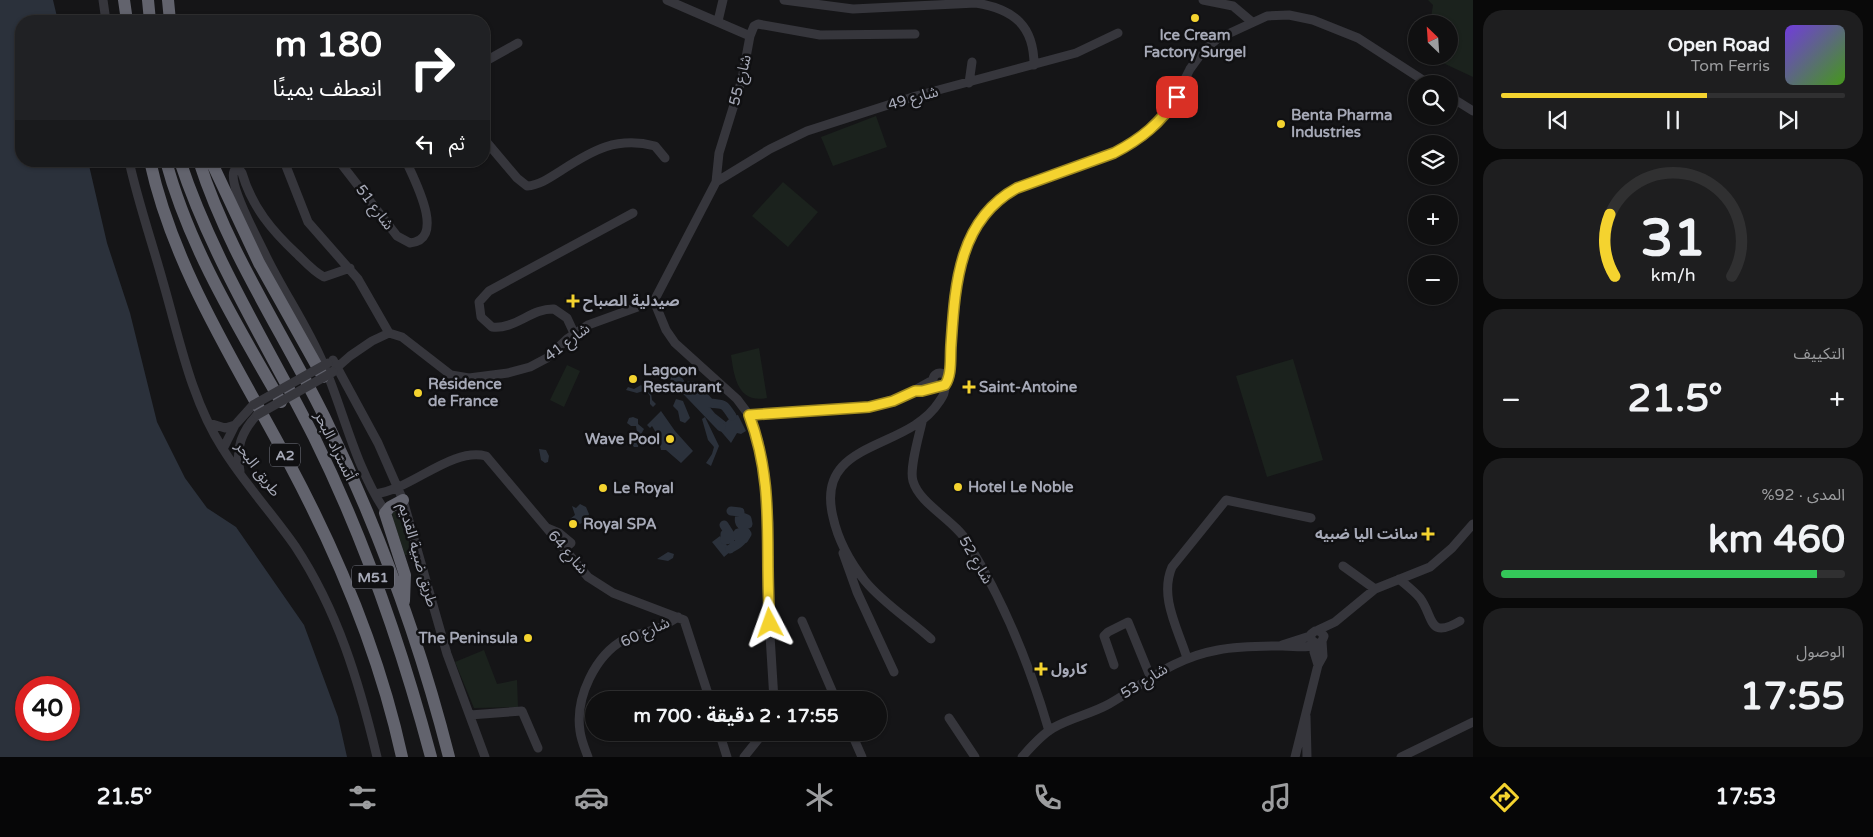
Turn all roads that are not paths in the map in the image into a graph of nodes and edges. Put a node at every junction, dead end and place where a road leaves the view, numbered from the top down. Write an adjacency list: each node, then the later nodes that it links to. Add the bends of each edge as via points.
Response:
1 (103, 0): 9 (street)
2 (124, 0): 10 (highway)
3 (148, 0): 11 (highway)
4 (168, 0): 12 (highway)
5 (667, 0): 13 (street, شارع 55)
6 (723, 0): 13 (street)
7 (784, 0): 21 (street, via 854,9 991,5 1021,22 1032,45)
8 (1204, 0): 14 (street, via 1233,6)
9 (105, 15)
10 (126, 15)
11 (149, 15)
12 (169, 15)
13 (718, 21): 17 (street, شارع 55)
14 (1252, 22): 22 (street, via 1278,14 1313,20 1358,38); 44 (street, via 1217,39 1203,51 1170,109 1144,136 1114,153 1017,188 994,204 973,231 964,250 955,292 950,371)
15 (1118, 33): 21 (street, شارع 49, via 1076,53)
16 (915, 34): 17 (street, via 820,35 758,24)
17 (750, 36): 37 (street, شارع 55, via 742,78 719,153)
18 (518, 43): 19 (street)
19 (490, 59)
20 (972, 62): 23 (street)
21 (1034, 65): 23 (street, شارع 49)
22 (1415, 75)
23 (969, 82): 37 (street, شارع 49, via 807,131)
24 (1458, 102): 25 (street)
25 (1473, 111)
26 (490, 146): 27 (street, via 521,183 533,185 548,180 582,157 622,141 655,146)
27 (665, 158)
28 (131, 167): 48 (street, طريق البحر, via 183,352)
29 (152, 167): 90 (highway, طريق البحر / A2, via 188,273 203,305 322,527 367,638)
30 (168, 167): 45 (highway, via 194,240)
31 (182, 167): 91 (highway, أتستراد البحر / M51, via 211,241 340,493 402,660)
32 (201, 167): 62 (highway, أتستراد البحر / M51, via 238,257 339,449)
33 (213, 167): 43 (highway, via 259,263)
34 (286, 167): 39 (street, via 308,222)
35 (345, 167): 36 (street, شارع 51, via 397,236 410,243 420,240 425,234 429,220)
36 (408, 167)
37 (716, 182): 40 (street)
38 (633, 213): 42 (street, via 488,291 479,302 481,317 492,327 506,326 540,311 554,309 567,318)
39 (350, 268): 41 (street); 53 (street, via 324,277 314,271 267,224 242,173 239,169 234,171 233,177 245,212 276,278 321,358 344,423)
40 (654, 301): 42 (street, شارع 41, via 597,320); 46 (street, via 675,344 737,399)
41 (389, 333): 42 (street, شارع 41, via 407,340 443,371 469,378 530,367 554,352); 43 (street)
42 (574, 333)
43 (329, 368): 45 (street, bridge); 52 (street, طريق ضبية القديم, via 378,443)
44 (940, 381): 46 (street, via 922,391 869,407); 47 (street, via 936,392 939,402)
45 (278, 397): 49 (street, bridge, via 253,405); 51 (street, bridge, via 257,415 242,436 238,461)
46 (749, 415): 76 (street, via 759,442 768,509 767,587)
47 (922, 422): 58 (street, via 851,458 838,468 830,491 830,504); 78 (street, شارع 52, via 912,475 915,487 967,541 1006,616)
48 (209, 423): 49 (street, via 225,428); 50 (street, طريق البحر)
49 (234, 424): 50 (street)
50 (222, 449): 51 (street, طريق البحر)
51 (241, 473): 89 (street, طريق البحر, via 295,546 326,598 362,694)
52 (398, 488): 53 (street, شارع 64); 54 (street, طريق ضبية القديم); 63 (street, شارع 64, via 451,461 479,454 486,456 580,568 598,584 631,601)
53 (375, 494): 55 (street)
54 (403, 500): 55 (highway); 80 (street, طريق ضبية القديم, via 439,628)
55 (385, 511): 62 (highway, via 405,575)
56 (1311, 518): 70 (street, via 1226,500 1177,561 1168,578 1168,603)
57 (1473, 524): 60 (street, via 1430,568)
58 (840, 543): 67 (street, via 866,582); 73 (street, via 857,592)
59 (1343, 566): 61 (street)
60 (1399, 579): 61 (street); 65 (street, via 1419,597 1430,622 1436,627 1445,628)
61 (1375, 589): 66 (street)
62 (404, 606): 92 (highway, أتستراد البحر / M51)
63 (678, 617): 75 (street, via 687,624); 94 (street, شارع 60, via 623,640 612,648 591,674 579,718)
64 (802, 621): 77 (street)
65 (1460, 621)
66 (1335, 622): 68 (street, via 1331,631); 68 (street, via 1318,630 1323,634)
67 (932, 639)
68 (1317, 643): 69 (street, شارع 53); 69 (street, شارع 53, via 1300,648); 72 (street); 72 (street, via 1323,656)
69 (1282, 645): 70 (street, شارع 53, via 1218,650)
70 (1187, 658): 74 (street, شارع 53)
71 (1114, 665): 74 (street, via 1104,636 1128,622)
72 (1318, 665): 79 (street)
73 (894, 672)
74 (1150, 676): 83 (street, شارع 53, via 1107,704)
75 (707, 691)
76 (774, 691)
77 (832, 691)
78 (1042, 709): 83 (street, شارع 52); 84 (street, شارع 52)
79 (1306, 711): 100 (street); 101 (street)
80 (470, 715): 88 (street, via 522,711); 93 (street, طريق ضبية القديم)
81 (949, 718): 98 (street)
82 (1473, 722): 102 (street)
83 (1058, 726): 84 (street, شارع 53)
84 (1049, 731): 99 (street, شارع 53)
85 (723, 741): 95 (street)
86 (757, 741): 96 (street)
87 (854, 741): 97 (street)
88 (538, 748)
89 (377, 757)
90 (402, 757)
91 (431, 757)
92 (449, 757)
93 (485, 757)
94 (588, 757)
95 (727, 757)
96 (744, 757)
97 (862, 757)
98 (975, 757)
99 (1022, 757)
100 (1295, 757)
101 (1307, 757)
102 (1401, 757)

